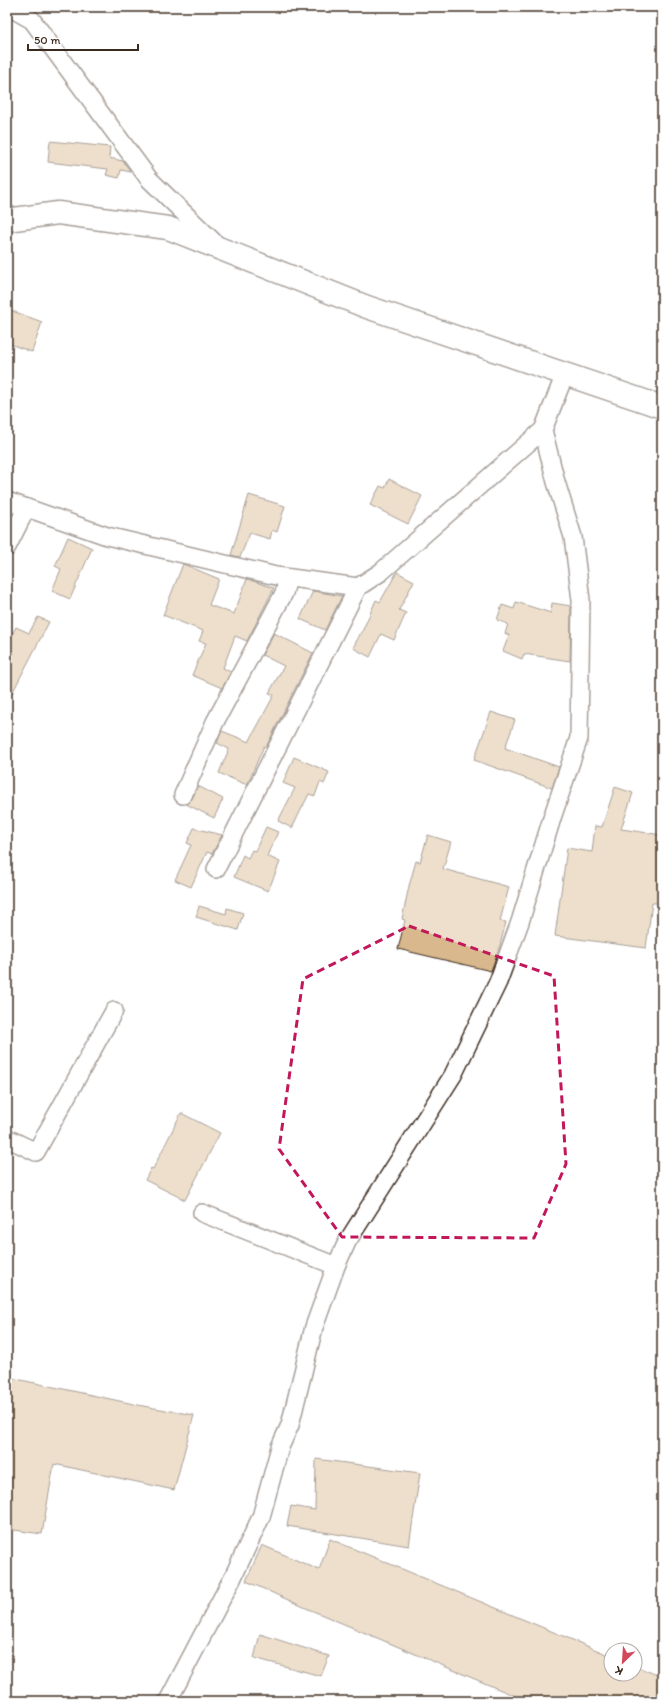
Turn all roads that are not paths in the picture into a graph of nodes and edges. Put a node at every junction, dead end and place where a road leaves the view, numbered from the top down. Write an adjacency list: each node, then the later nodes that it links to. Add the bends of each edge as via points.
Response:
1 (9, 7): 3 (street, via 32,20 149,179)
2 (7, 220): 3 (street, via 58,213 168,228)
3 (223, 250): 4 (street, via 367,307)
4 (565, 374): 5 (street); 6 (street)
5 (662, 406)
6 (543, 430): 11 (street, via 380,572); 17 (street, via 573,537 581,600 579,738 498,982 453,1075 347,1242)
7 (7, 501): 8 (street)
8 (26, 509): 9 (street); 10 (street, via 108,536)
9 (7, 547)
10 (288, 578): 11 (street); 12 (street, via 284,593 216,722)
11 (358, 587): 13 (street)
12 (183, 795)
13 (216, 869)
14 (114, 1011): 15 (street, via 36,1152)
15 (7, 1138)
16 (202, 1213): 17 (street)
17 (336, 1266): 18 (street, via 314,1327 290,1425 280,1447 261,1518)
18 (168, 1701)

